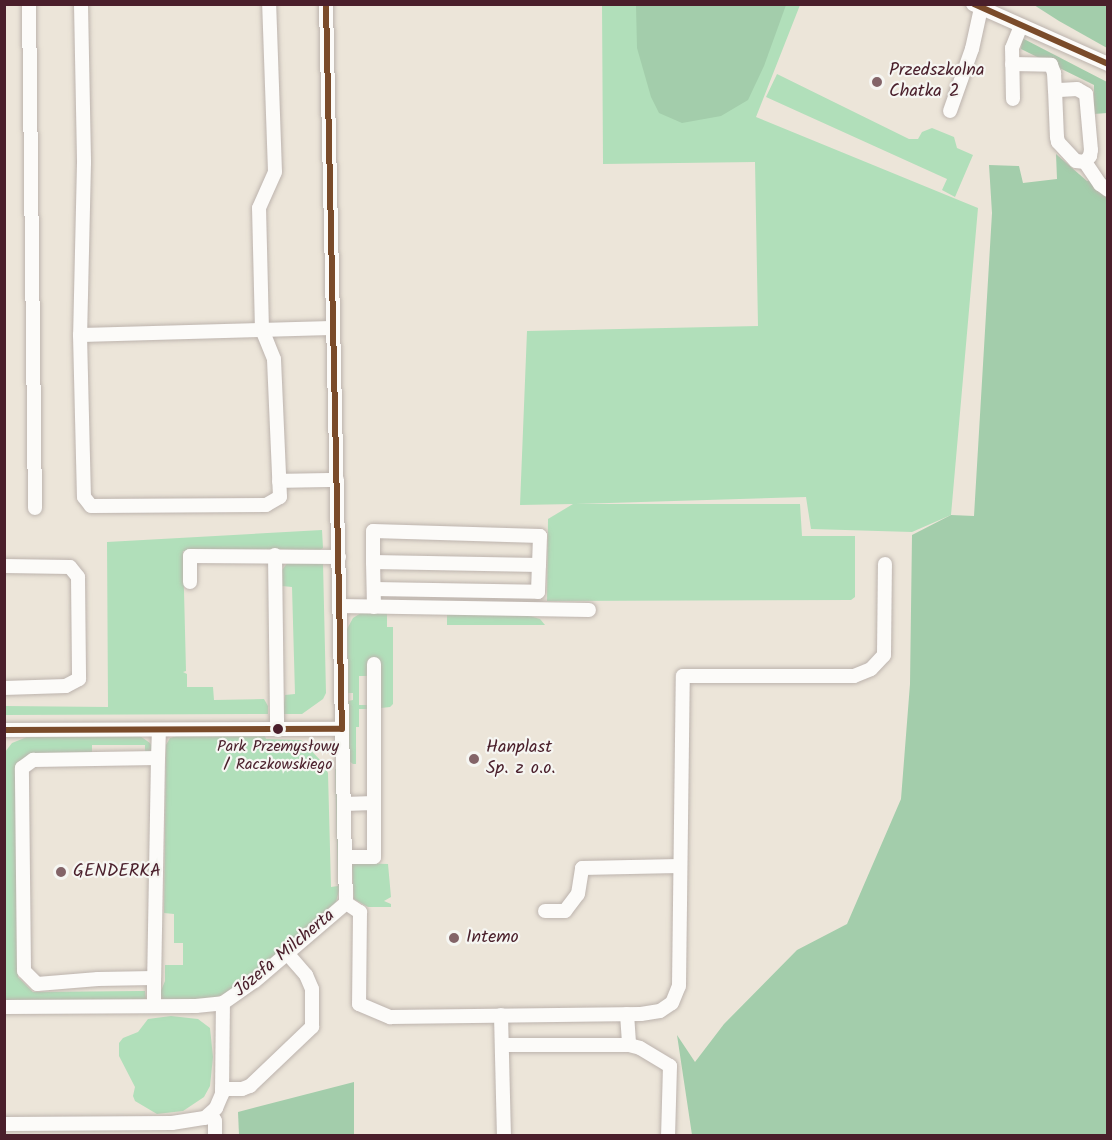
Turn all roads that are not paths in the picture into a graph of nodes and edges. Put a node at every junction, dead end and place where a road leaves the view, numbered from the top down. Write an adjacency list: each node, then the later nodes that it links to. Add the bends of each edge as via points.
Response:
1 (29, 4): 19 (street)
2 (81, 4): 16 (street, via 84,163)
3 (269, 4): 15 (street, via 275,172 259,208)
4 (326, 4): 14 (street)
5 (977, 6): 6 (street); 11 (street, via 972,49)
6 (1021, 26): 7 (street, via 1012,48); 8 (street)
7 (1012, 64): 9 (street, via 1051,65); 10 (street)
8 (1107, 64)
9 (1055, 90): 12 (street, via 1058,142 1076,161); 12 (street, via 1077,89 1086,94 1091,150)
10 (1013, 99)
11 (950, 111)
12 (1085, 162): 13 (street)
13 (1107, 190)
14 (333, 328): 15 (street); 17 (street)
15 (262, 330): 16 (street); 18 (street, via 274,359)
16 (80, 335): 18 (street, via 84,497 91,506 266,505 280,496)
17 (337, 480): 18 (street); 21 (street)
18 (279, 481)
19 (35, 508)
20 (275, 555): 21 (street); 26 (street, via 190,556); 33 (street)
21 (339, 557): 28 (street)
22 (373, 562): 24 (street); 24 (street, via 373,531 540,536); 27 (street)
23 (885, 564): 41 (street, via 884,655 871,669 854,676 683,675)
24 (539, 565): 27 (street, via 538,592)
25 (4, 566): 32 (street, via 70,567 78,577 79,679 66,686)
26 (190, 582)
27 (374, 589): 29 (street)
28 (340, 606): 29 (street); 34 (street)
29 (374, 607): 30 (street)
30 (589, 610)
31 (374, 664): 38 (street)
32 (4, 688)
33 (277, 729): 34 (street); 36 (street)
34 (342, 729): 39 (street)
35 (4, 730): 36 (street)
36 (159, 730): 37 (street)
37 (158, 758): 45 (street); 45 (street, via 33,760 22,768 24,971 37,984)
38 (374, 803): 39 (street); 40 (street, via 374,857)
39 (344, 804): 40 (street)
40 (345, 857): 42 (street)
41 (679, 866): 43 (street, via 582,868 578,894 565,911); 49 (street, via 679,986 672,1004 660,1011)
42 (346, 903): 44 (street, Józefa Milcherta); 50 (street, via 360,912 358,1004 390,1017)
43 (545, 911)
44 (287, 953): 46 (street, Józefa Milcherta); 53 (street, via 306,975 312,990 312,1027 250,1086)
45 (154, 978): 47 (street)
46 (223, 1003): 47 (street); 53 (street)
47 (154, 1006): 48 (street)
48 (4, 1007)
49 (627, 1014): 50 (street); 52 (street)
50 (501, 1015): 51 (street)
51 (502, 1045): 52 (street); 59 (street)
52 (629, 1045): 60 (street, via 670,1066)
53 (222, 1089): 54 (street)
54 (211, 1114): 57 (street); 58 (street)
55 (4, 1124): 56 (street)
56 (106, 1129): 57 (street)
57 (175, 1129)
58 (215, 1136)
59 (504, 1136)
60 (668, 1136)

